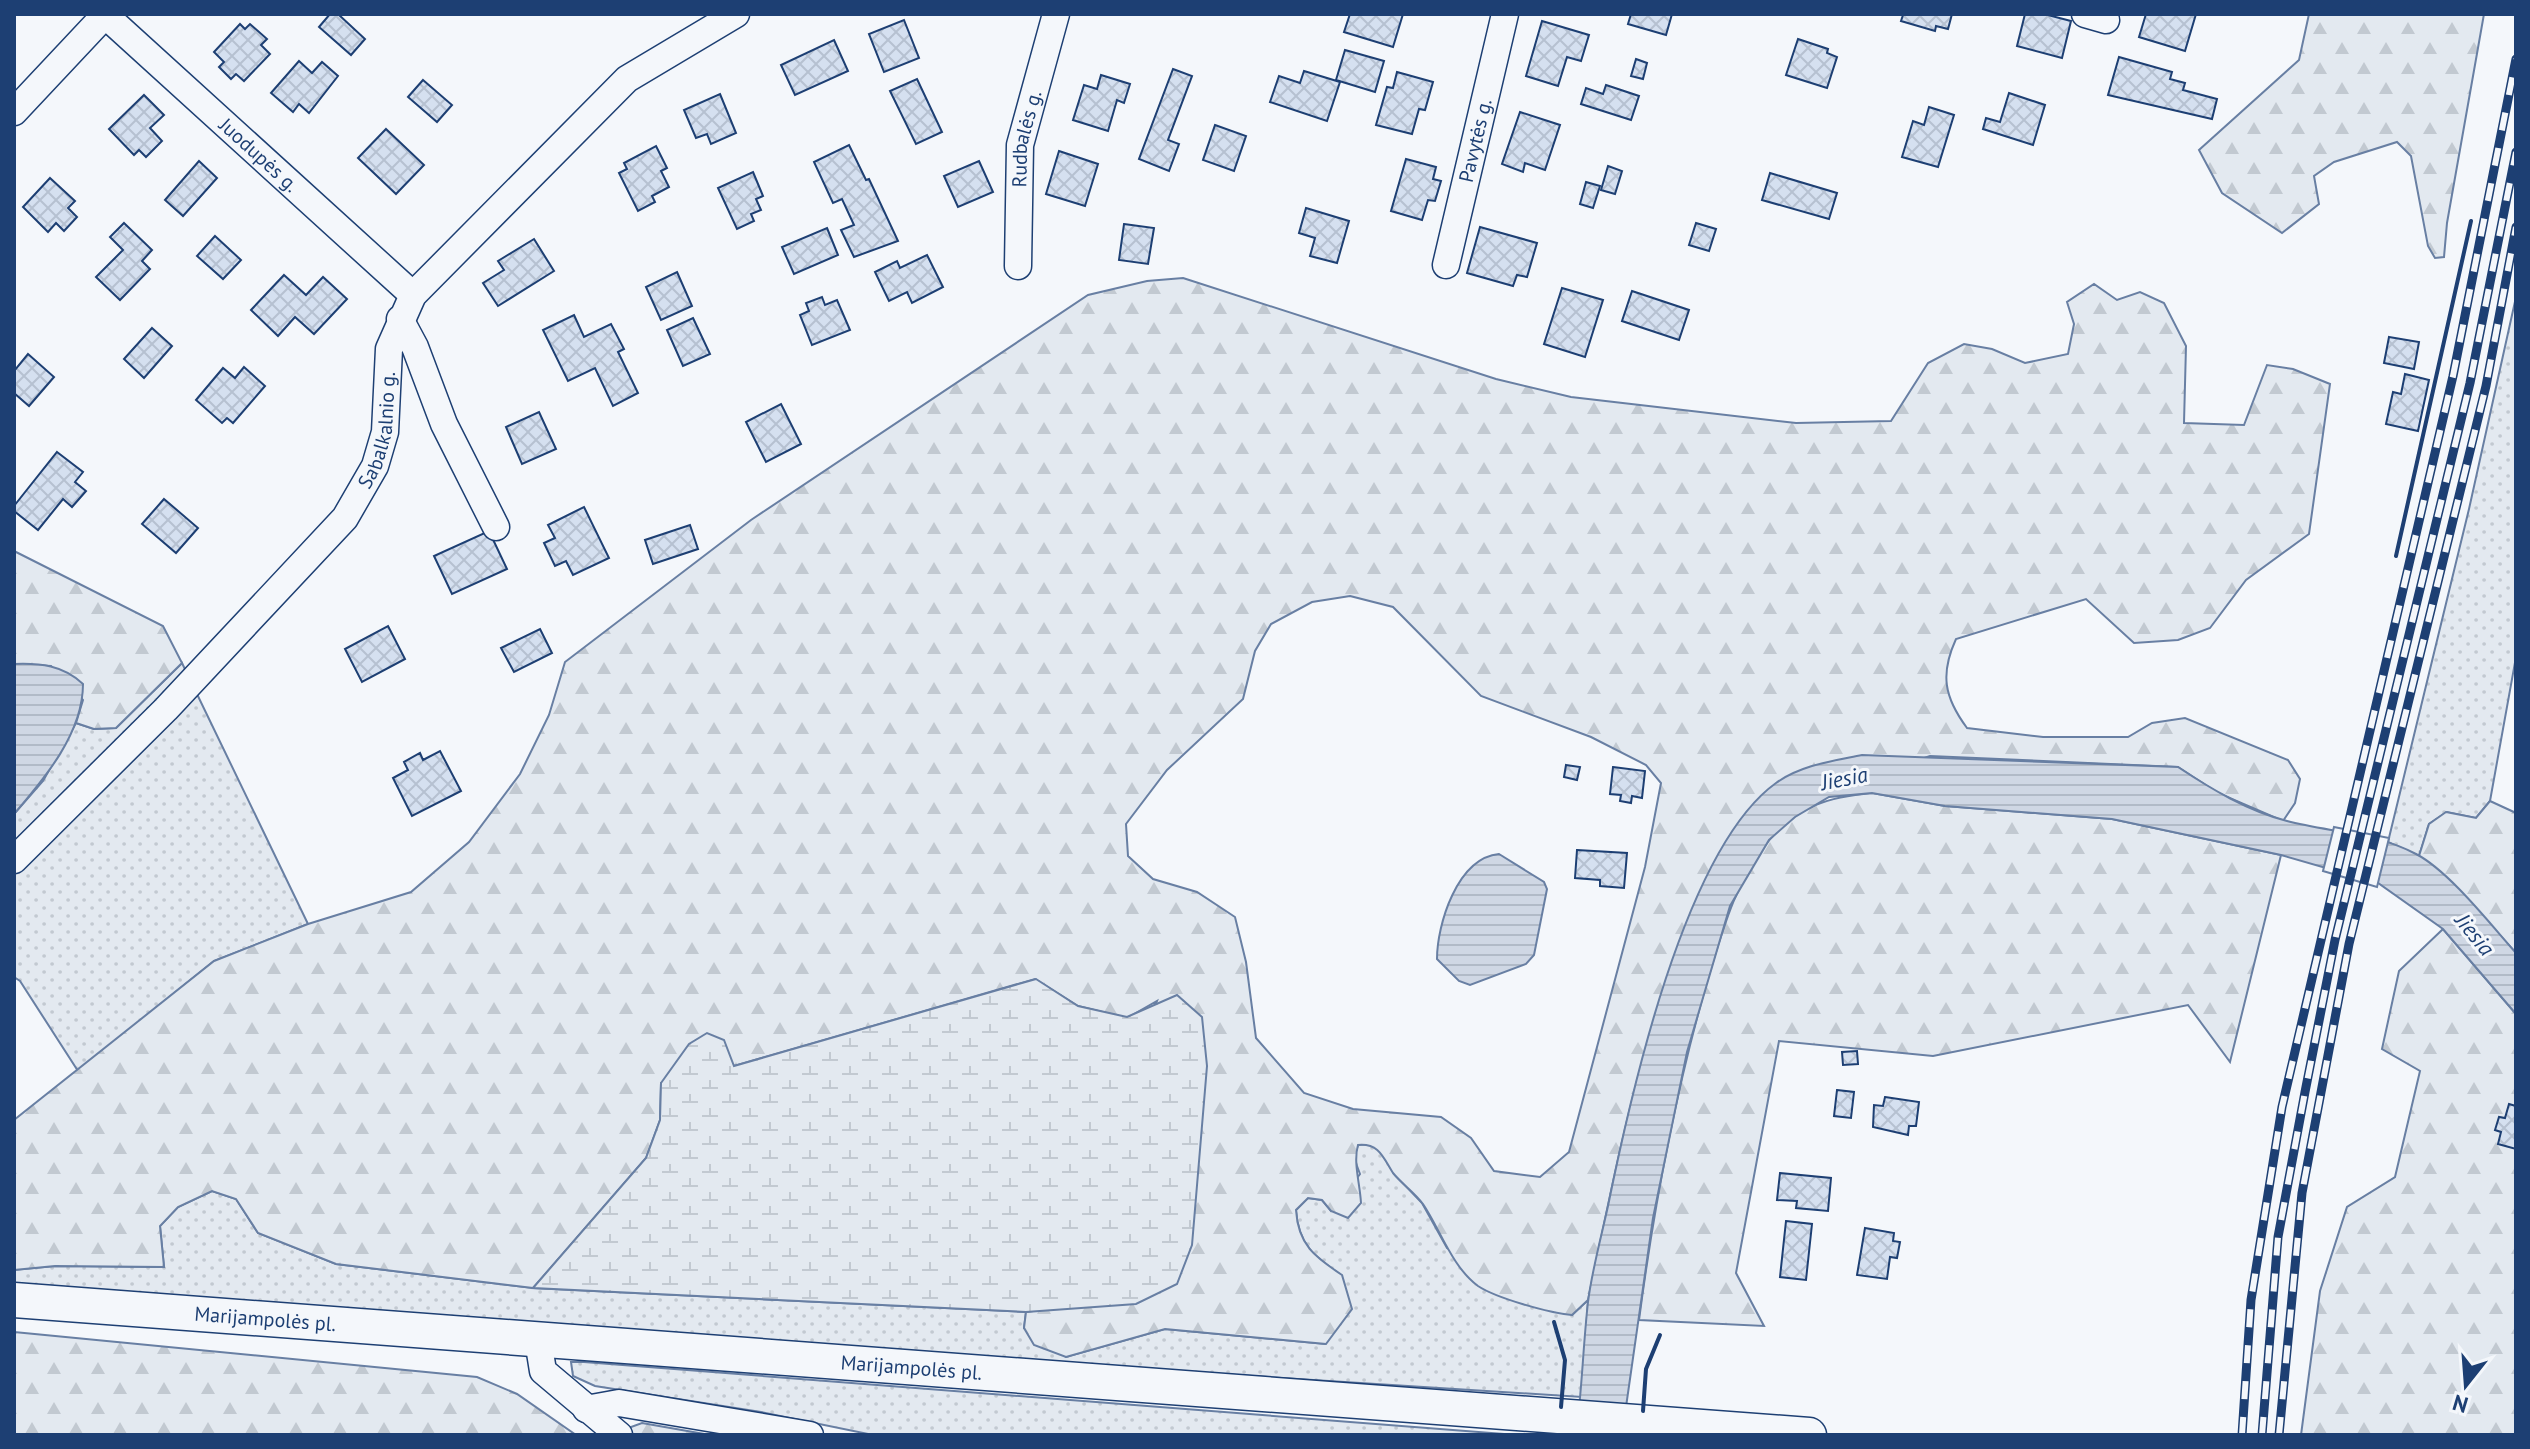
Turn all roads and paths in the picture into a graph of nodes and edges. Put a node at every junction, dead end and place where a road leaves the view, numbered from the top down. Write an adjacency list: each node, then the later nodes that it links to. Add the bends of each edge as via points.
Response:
1 (105, 14): 5 (street); 8 (street, Juodupės g.)
2 (736, 14): 8 (street, Sabalkalnio g., via 627,79)
3 (1056, 14): 7 (street, Rudbalės g., via 1020,145)
4 (1505, 14): 6 (street, Pavytės g.)
5 (14, 112)
6 (1446, 265)
7 (1018, 266)
8 (413, 295): 9 (street, Sabalkalnio g.)
9 (400, 319): 10 (street, via 444,424); 11 (street, Sabalkalnio g., via 389,349 385,432 375,466 345,518 166,709)
10 (496, 527)
11 (14, 860)
12 (14, 1300): 13 (main road, Marijampolės pl.)
13 (538, 1340): 14 (street, via 543,1371); 17 (main road, Marijampolės pl.)
14 (586, 1409): 15 (street); 16 (street, via 619,1403)
15 (619, 1435)
16 (810, 1435)
17 (1809, 1435)

